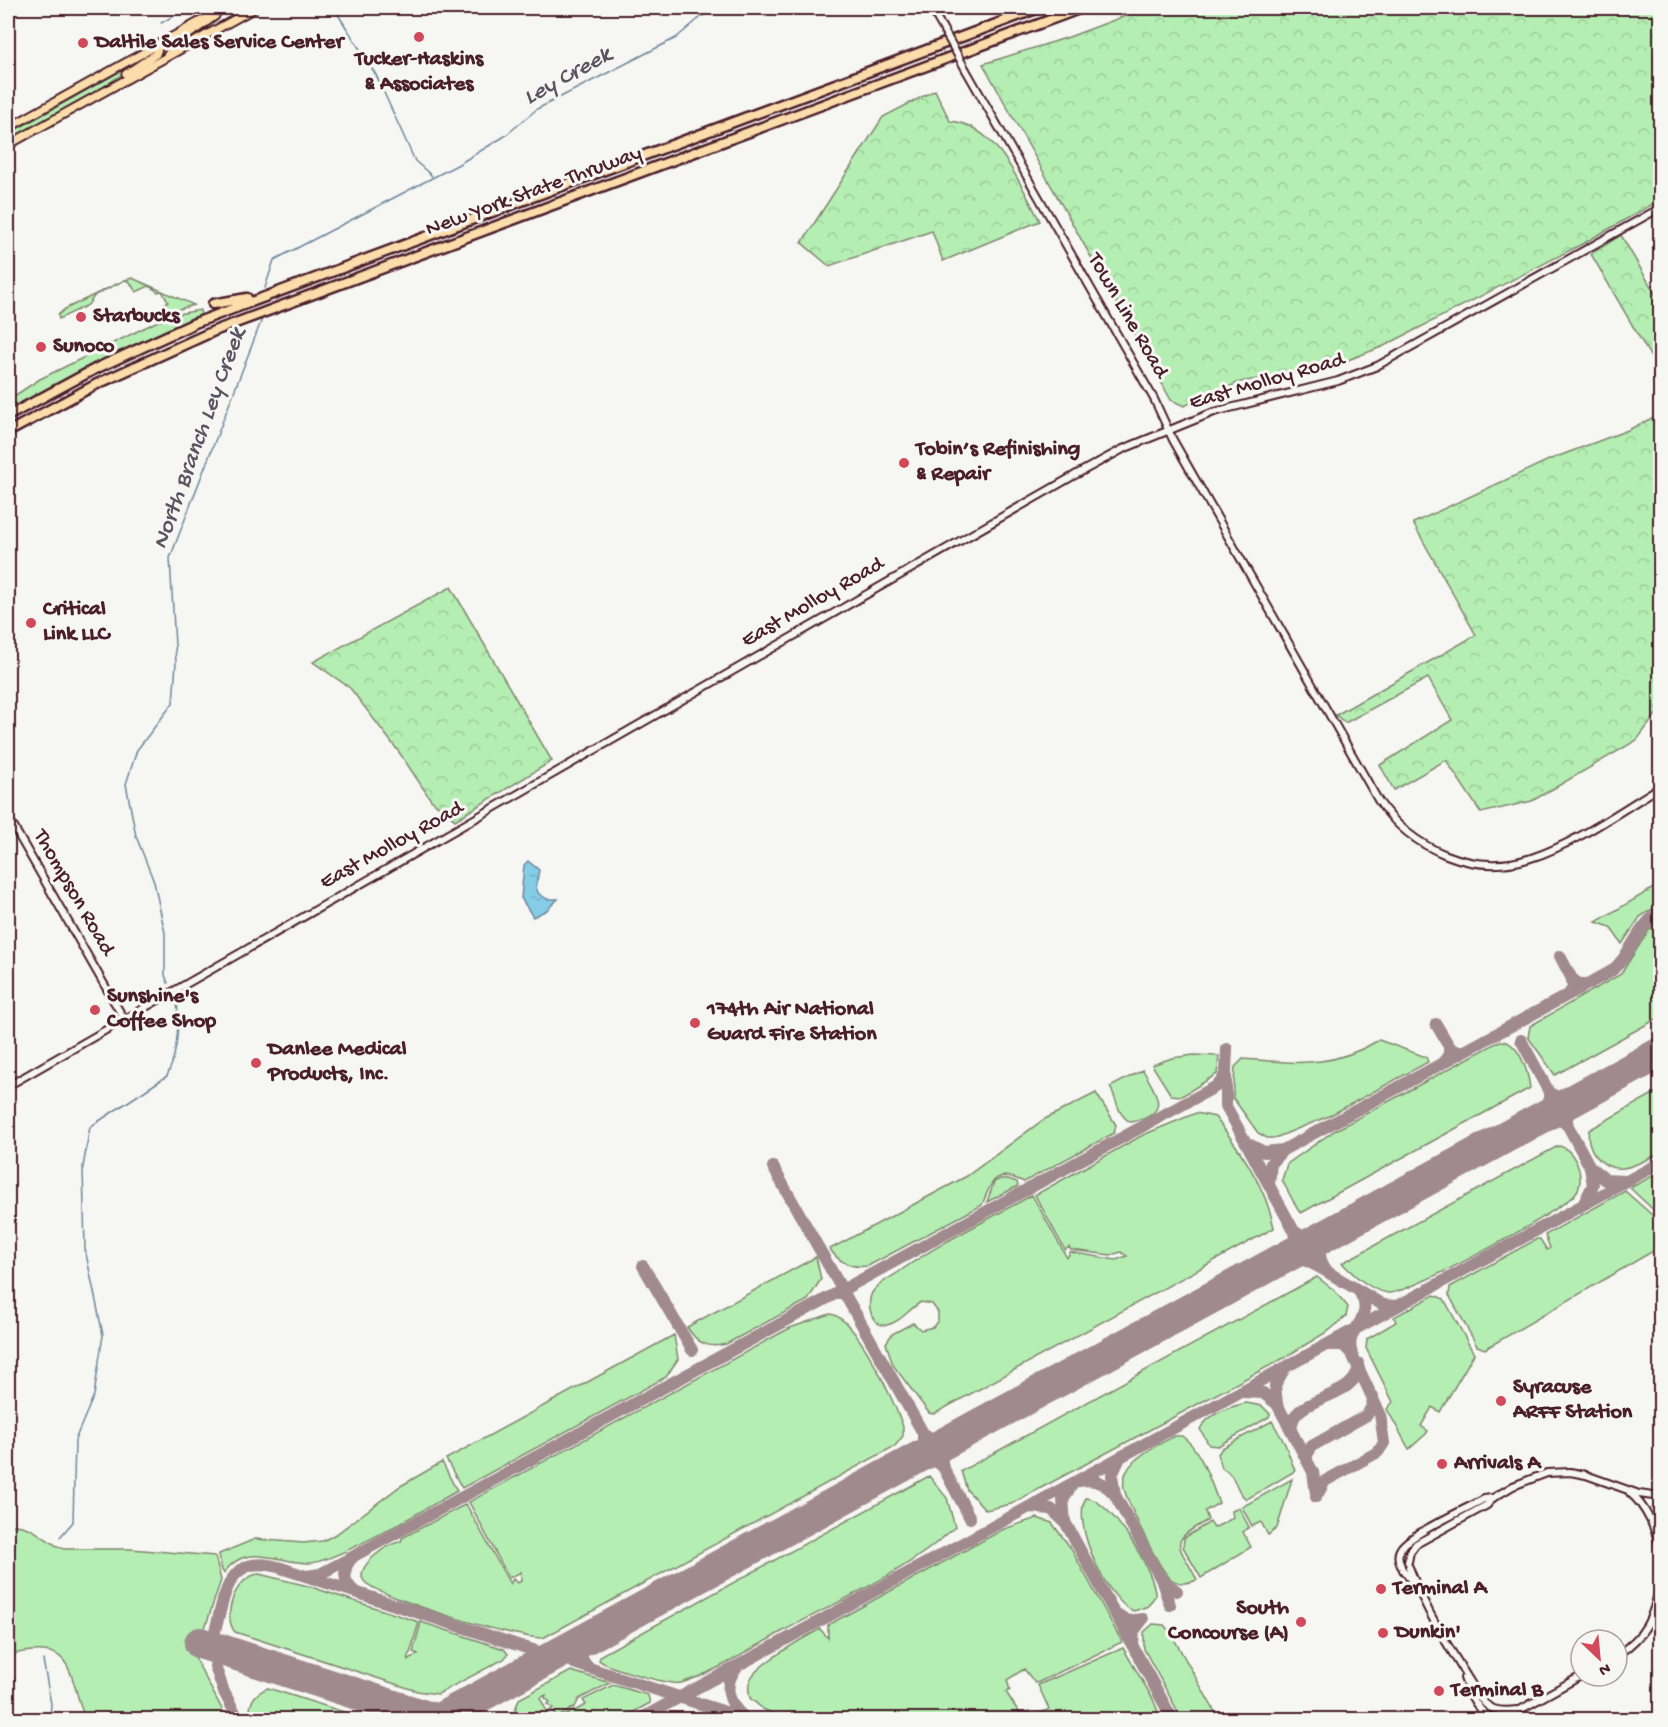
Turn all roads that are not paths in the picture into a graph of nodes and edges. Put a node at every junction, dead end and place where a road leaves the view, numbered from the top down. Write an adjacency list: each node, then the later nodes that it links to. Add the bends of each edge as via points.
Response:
1 (225, 8): 6 (main road); 7 (main road, via 174,45)
2 (255, 8): 7 (main road)
3 (931, 8): 15 (street, Town Line Road, bridge)
4 (1039, 8): 12 (highway, New York State Thruway)
5 (1082, 8): 16 (highway, New York State Thruway, via 214,331 98,384)
6 (160, 43): 8 (main road, via 154,56); 9 (main road)
7 (167, 56): 8 (main road)
8 (100, 94): 10 (main road)
9 (8, 128)
10 (8, 145)
11 (1660, 208): 15 (street, East Molloy Road, via 1377,366 1338,381 1231,406)
12 (268, 295): 13 (highway); 14 (highway, New York State Thruway, via 148,344)
13 (213, 304)
14 (8, 416)
15 (1169, 429): 17 (street, Town Line Road, via 1378,800 1403,831 1435,851 1468,862 1504,864 1548,852); 19 (street, East Molloy Road, via 1074,475)
16 (8, 432)
17 (1660, 787)
18 (8, 817): 19 (street, Thompson Road)
19 (124, 1019): 20 (street, East Molloy Road)
20 (8, 1086)
21 (1627, 1490): 22 (street); 23 (street, via 1586,1475 1561,1472 1535,1476); 24 (street, via 1637,1498 1653,1527)
22 (1660, 1497)
23 (1493, 1498): 25 (street, via 1416,1544); 25 (street, via 1484,1499 1411,1539 1399,1553)
24 (1660, 1552)
25 (1405, 1566): 28 (street, via 1474,1694 1485,1706 1493,1710 1520,1710)
26 (1660, 1584): 27 (street, via 1647,1627)
27 (1629, 1648)
28 (1569, 1683)

